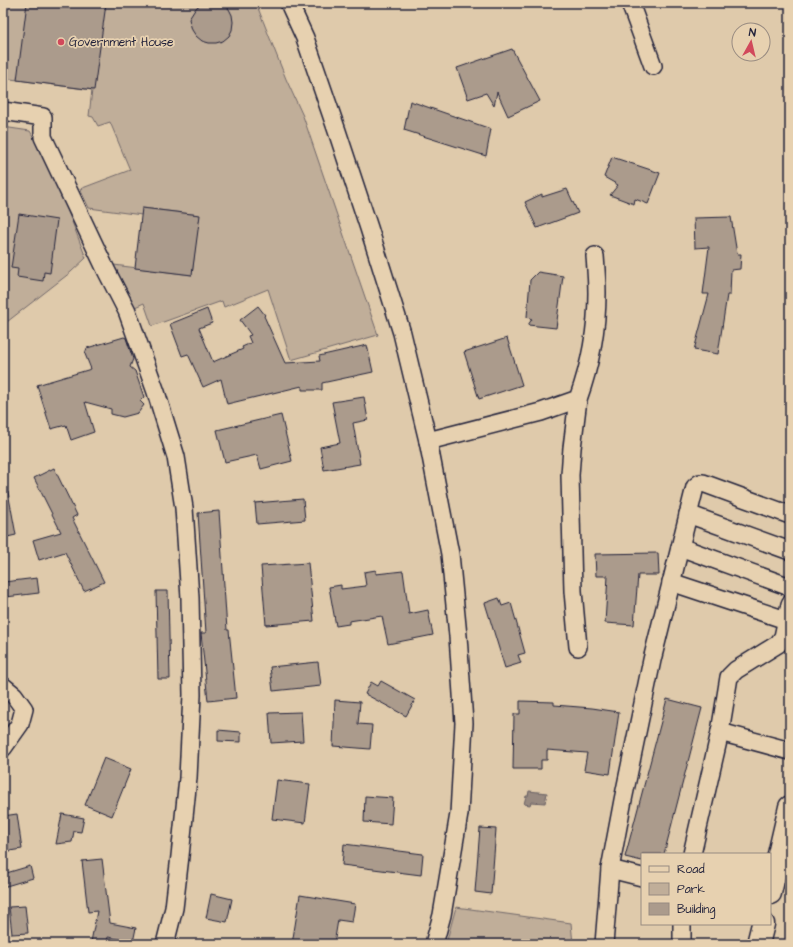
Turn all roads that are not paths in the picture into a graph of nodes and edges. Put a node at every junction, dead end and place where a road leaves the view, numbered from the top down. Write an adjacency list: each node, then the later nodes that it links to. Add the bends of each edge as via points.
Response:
1 (288, 3): 7 (street, via 305,38 369,228 402,333)
2 (630, 3): 3 (street)
3 (653, 66)
4 (3, 111): 27 (street, via 43,116 43,137 127,311 176,457 184,508 190,598 192,695 188,778 180,856 174,908)
5 (595, 256): 6 (street, via 597,294 592,348)
6 (578, 399): 7 (street, via 541,412); 15 (street, via 570,475)
7 (428, 441): 28 (street, via 450,554 464,723 459,814 442,915)
8 (688, 514): 9 (street, via 695,487 703,483); 10 (street); 11 (street)
9 (790, 515)
10 (680, 547): 12 (street); 13 (street)
11 (790, 551)
12 (671, 582): 14 (street); 22 (street, via 652,660)
13 (790, 587)
14 (788, 612): 17 (street, via 783,637 778,644 736,670 729,678)
15 (578, 647)
16 (3, 686): 18 (street, via 14,695 24,709 20,724)
17 (720, 732): 19 (street); 21 (street)
18 (3, 748)
19 (790, 751)
20 (790, 807): 24 (main road)
21 (692, 853)
22 (610, 869): 23 (street); 29 (street)
23 (641, 877)
24 (771, 889)
25 (682, 925): 30 (street)
26 (763, 925): 31 (main road)
27 (165, 944)
28 (434, 944)
29 (604, 944)
30 (682, 944)
31 (758, 944)

